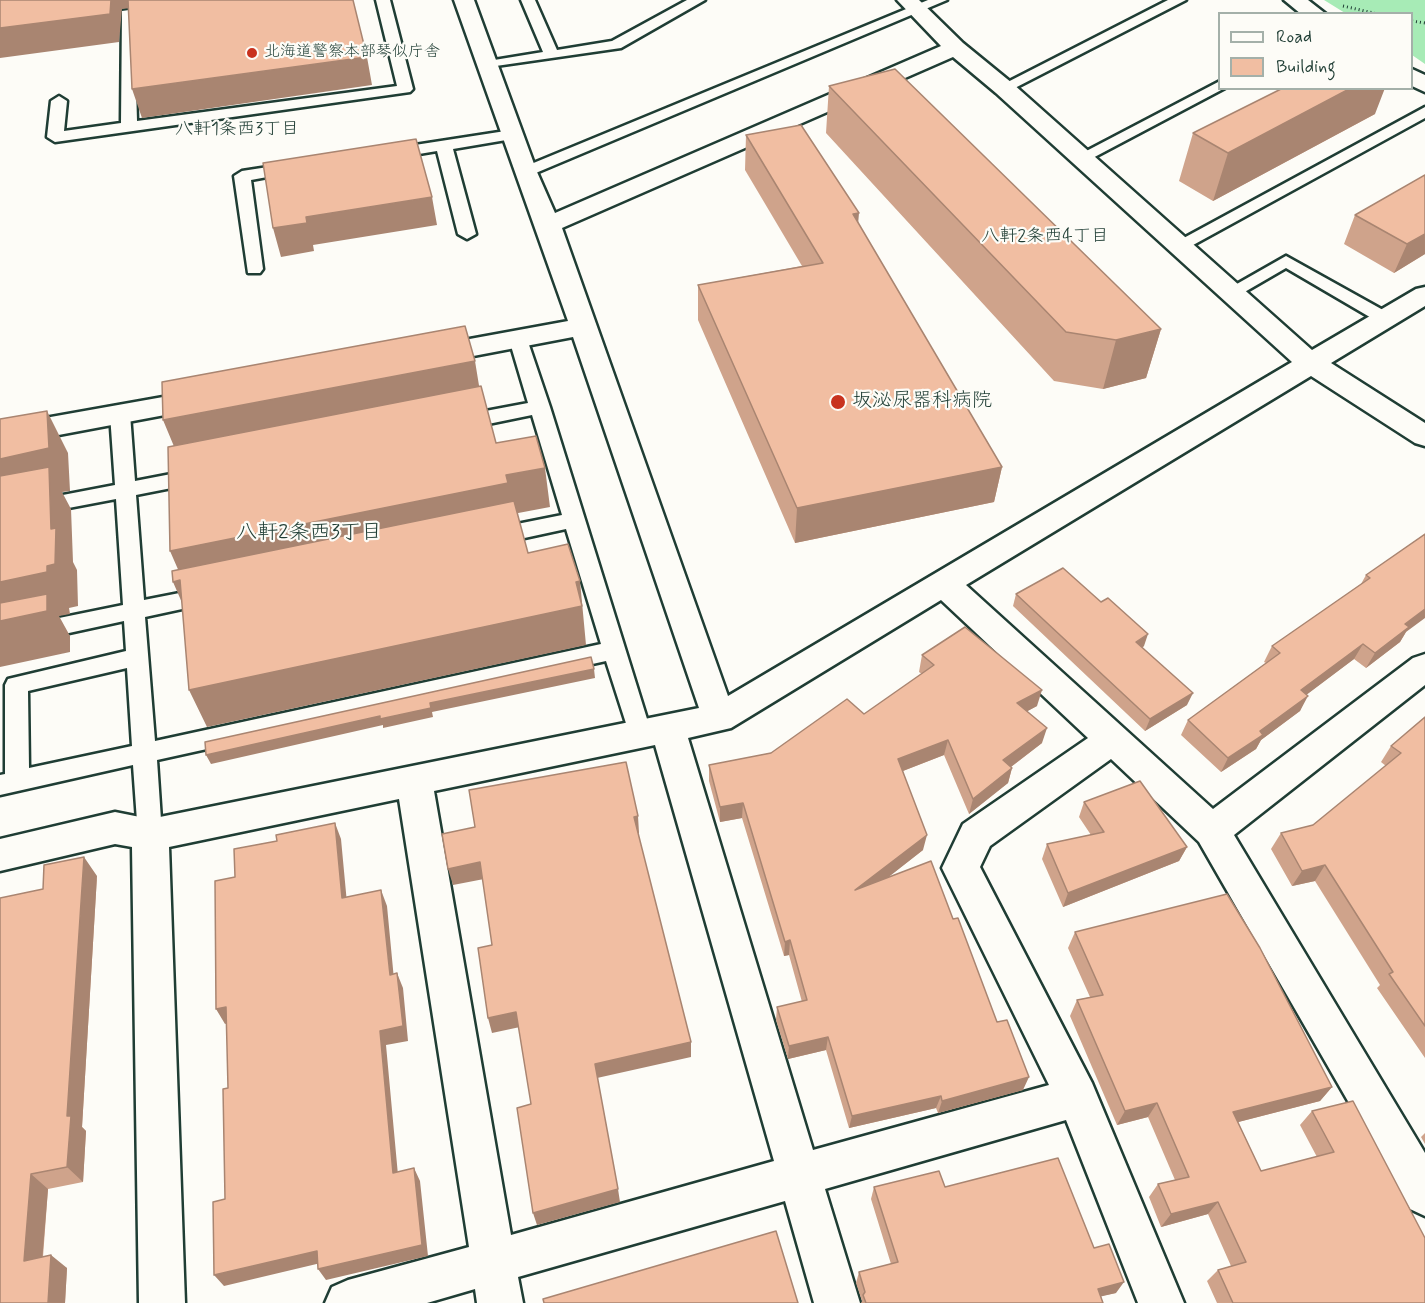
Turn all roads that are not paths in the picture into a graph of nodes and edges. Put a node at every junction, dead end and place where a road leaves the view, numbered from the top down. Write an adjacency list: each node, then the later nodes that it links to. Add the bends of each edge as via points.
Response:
1 (383, 0): 18 (lane, via 405,89)
2 (464, 0): 13 (street)
3 (528, 0): 12 (lane)
4 (698, 0): 12 (lane, via 616,45)
5 (940, 0): 8 (lane)
6 (1179, 0): 15 (lane)
7 (1294, 0): 10 (street)
8 (912, 5): 11 (street); 24 (lane)
9 (172, 8): 18 (lane, via 128,14)
10 (1313, 12)
11 (955, 48): 15 (street); 25 (street)
12 (552, 55): 13 (lane)
13 (487, 65): 19 (street)
14 (1218, 86): 22 (lane)
15 (1004, 88): 22 (street)
16 (59, 101): 18 (lane, via 55,137)
17 (1425, 112): 27 (lane)
18 (129, 128)
19 (512, 135): 20 (lane); 24 (street)
20 (444, 146): 21 (lane); 26 (lane)
21 (377, 156)
22 (1081, 158): 27 (street)
23 (309, 166): 28 (lane, via 242,176)
24 (525, 172): 25 (street)
25 (549, 225): 32 (street)
26 (467, 234)
27 (1178, 246): 29 (street)
28 (254, 269)
29 (1230, 293): 31 (lane, via 1286,261); 35 (street)
30 (1425, 295): 31 (street)
31 (1386, 319): 35 (street)
32 (583, 327): 33 (street); 54 (street)
33 (519, 339): 34 (street); 37 (lane)
34 (401, 361)
35 (1313, 364): 41 (street); 47 (street)
36 (237, 392): 38 (street)
37 (540, 407): 39 (lane); 45 (lane)
38 (120, 414): 40 (street); 43 (lane)
39 (436, 428)
40 (0, 436)
41 (1425, 436)
42 (216, 472): 43 (lane)
43 (123, 490): 44 (lane); 49 (lane)
44 (0, 514)
45 (574, 520): 46 (lane); 51 (lane)
46 (470, 542)
47 (944, 584): 54 (street); 56 (street)
48 (226, 592): 49 (lane)
49 (134, 611): 50 (lane); 52 (lane)
50 (0, 639)
51 (614, 650): 55 (lane); 57 (lane)
52 (138, 657): 57 (lane); 59 (lane, via 16,685)
53 (1425, 667): 60 (street)
54 (718, 718): 55 (street)
55 (654, 732): 58 (street); 64 (street)
56 (1111, 740): 60 (street); 63 (street, via 976,835 961,868)
57 (144, 751): 59 (lane); 61 (lane)
58 (414, 781): 61 (street); 66 (street)
59 (8, 783)
60 (1212, 831): 65 (street)
61 (150, 835): 62 (street, via 115,828); 67 (street)
62 (0, 855)
63 (1077, 1097): 64 (street); 71 (street)
64 (799, 1174): 66 (street); 70 (street)
65 (1425, 1194)
66 (493, 1262): 68 (street); 69 (street)
67 (162, 1303)
68 (348, 1303)
69 (500, 1303)
70 (837, 1303)
71 (1161, 1303)

